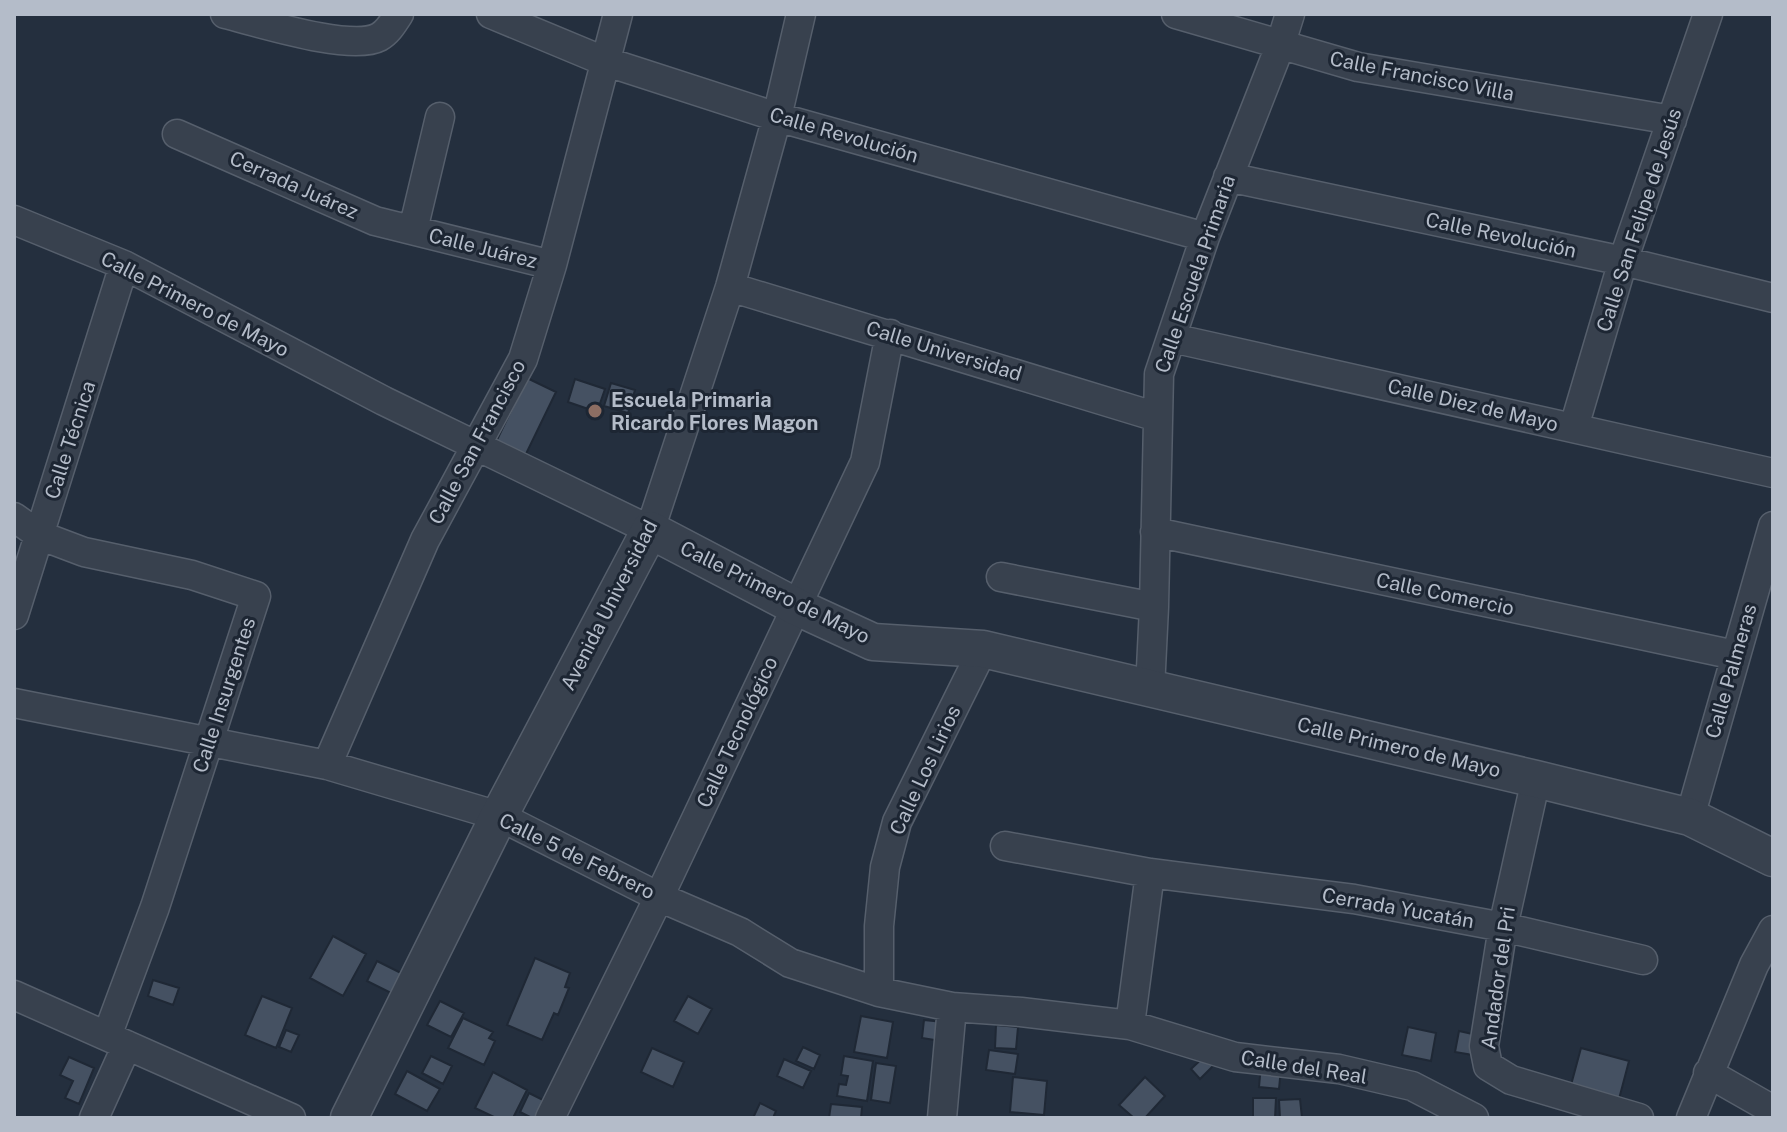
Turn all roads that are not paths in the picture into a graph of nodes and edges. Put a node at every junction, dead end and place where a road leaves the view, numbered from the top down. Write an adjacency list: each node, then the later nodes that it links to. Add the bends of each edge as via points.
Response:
1 (225, 14): 2 (street, via 346,43 375,40)
2 (399, 14)
3 (491, 14): 10 (street, Calle Revolución)
4 (618, 14): 10 (street, Calle San Francisco)
5 (801, 14): 12 (street, Avenida Universidad)
6 (1176, 14): 9 (street, Calle Francisco Villa)
7 (1290, 14): 9 (street, Calle Escuela Primaria)
8 (1708, 14): 13 (street, Calle San Felipe de Jesús)
9 (1280, 46): 13 (street, Calle Francisco Villa, via 1358,67); 15 (street, Calle Escuela Primaria)
10 (604, 61): 12 (street, Calle Revolución); 21 (street, Calle San Francisco)
11 (440, 117): 17 (street)
12 (777, 117): 18 (street, Calle Revolución); 22 (street, Avenida Universidad)
13 (1672, 120): 19 (street, Calle San Felipe de Jesús)
14 (177, 134): 17 (street, Cerrada Juárez, via 375,221)
15 (1228, 177): 18 (street, Calle Escuela Primaria); 19 (street, Calle Revolución)
16 (14, 220): 20 (street, Calle Primero de Mayo)
17 (413, 230): 21 (street, Calle Juárez)
18 (1205, 237): 25 (street, Calle Escuela Primaria)
19 (1623, 261): 23 (street, Calle Revolución); 27 (street, Calle San Felipe de Jesús)
20 (124, 265): 28 (street, Calle Primero de Mayo); 34 (street, Calle Técnica)
21 (552, 265): 28 (street, Calle San Francisco, via 523,359)
22 (730, 287): 24 (street, Calle Universidad); 32 (street, Avenida Universidad)
23 (1773, 298)
24 (890, 334): 26 (street, Calle Universidad); 36 (street, Calle Tecnológico, via 865,462)
25 (1172, 338): 26 (street, Calle Escuela Primaria, via 1159,374); 27 (street, Calle Diez de Mayo)
26 (1157, 417): 33 (street, Calle Escuela Primaria)
27 (1574, 427): 29 (street, Calle Diez de Mayo)
28 (475, 444): 32 (street, Calle Primero de Mayo); 44 (street, Calle San Francisco, via 425,540)
29 (1773, 473)
30 (14, 517): 34 (street, Calle Insurgentes)
31 (1773, 526): 40 (street, Calle Palmeras)
32 (650, 530): 36 (street, Calle Primero de Mayo); 46 (street, Avenida Universidad)
33 (1155, 532): 37 (street, Calle Escuela Primaria); 40 (street, Calle Comercio)
34 (39, 535): 38 (street, Calle Técnica); 43 (street, Calle Insurgentes, via 84,552 192,575 256,596)
35 (1001, 577): 37 (street)
36 (797, 607): 39 (street, Calle Primero de Mayo, via 873,642); 51 (street, Calle Tecnológico)
37 (1154, 607): 41 (street, Calle Escuela Primaria)
38 (14, 615)
39 (983, 649): 41 (street, Calle Primero de Mayo); 55 (street, Calle Los Lirios, via 897,822 885,867)
40 (1735, 655): 47 (street, Calle Palmeras)
41 (1150, 689): 45 (street, Calle Primero de Mayo)
42 (14, 703): 43 (street, Calle 5 de Febrero)
43 (210, 742): 44 (street, Calle 5 de Febrero); 59 (street, Calle Insurgentes)
44 (327, 765): 46 (street, Calle 5 de Febrero)
45 (1536, 779): 47 (street, Calle Primero de Mayo); 52 (street, Andador del Pri)
46 (499, 816): 51 (street, Calle 5 de Febrero); 64 (street, Avenida Universidad)
47 (1690, 817): 49 (street, Calle Primero de Mayo)
48 (1005, 846): 50 (street, Cerrada Yucatán)
49 (1773, 858)
50 (1150, 873): 52 (street, Cerrada Yucatán, via 1354,899); 58 (street)
51 (659, 897): 55 (street, Calle 5 de Febrero, via 740,932 790,963); 65 (street, Calle Tecnológico)
52 (1503, 927): 54 (street, Cerrada Yucatán); 68 (street, Andador del Pri, via 1484,1046 1488,1066 1511,1080)
53 (1773, 930): 60 (street)
54 (1643, 960)
55 (879, 992): 57 (street, Calle 5 de Febrero)
56 (14, 995): 59 (street)
57 (952, 1007): 58 (street, Calle 5 de Febrero); 66 (street)
58 (1130, 1025): 67 (street, Calle del Real, via 1235,1057 1339,1069 1412,1086)
59 (117, 1041): 62 (street, Calle Insurgentes); 63 (street)
60 (1708, 1073): 61 (street); 69 (street)
61 (1773, 1110)
62 (94, 1118)
63 (291, 1118)
64 (349, 1118)
65 (550, 1118)
66 (942, 1118)
67 (1474, 1118)
68 (1639, 1118)
69 (1691, 1118)

